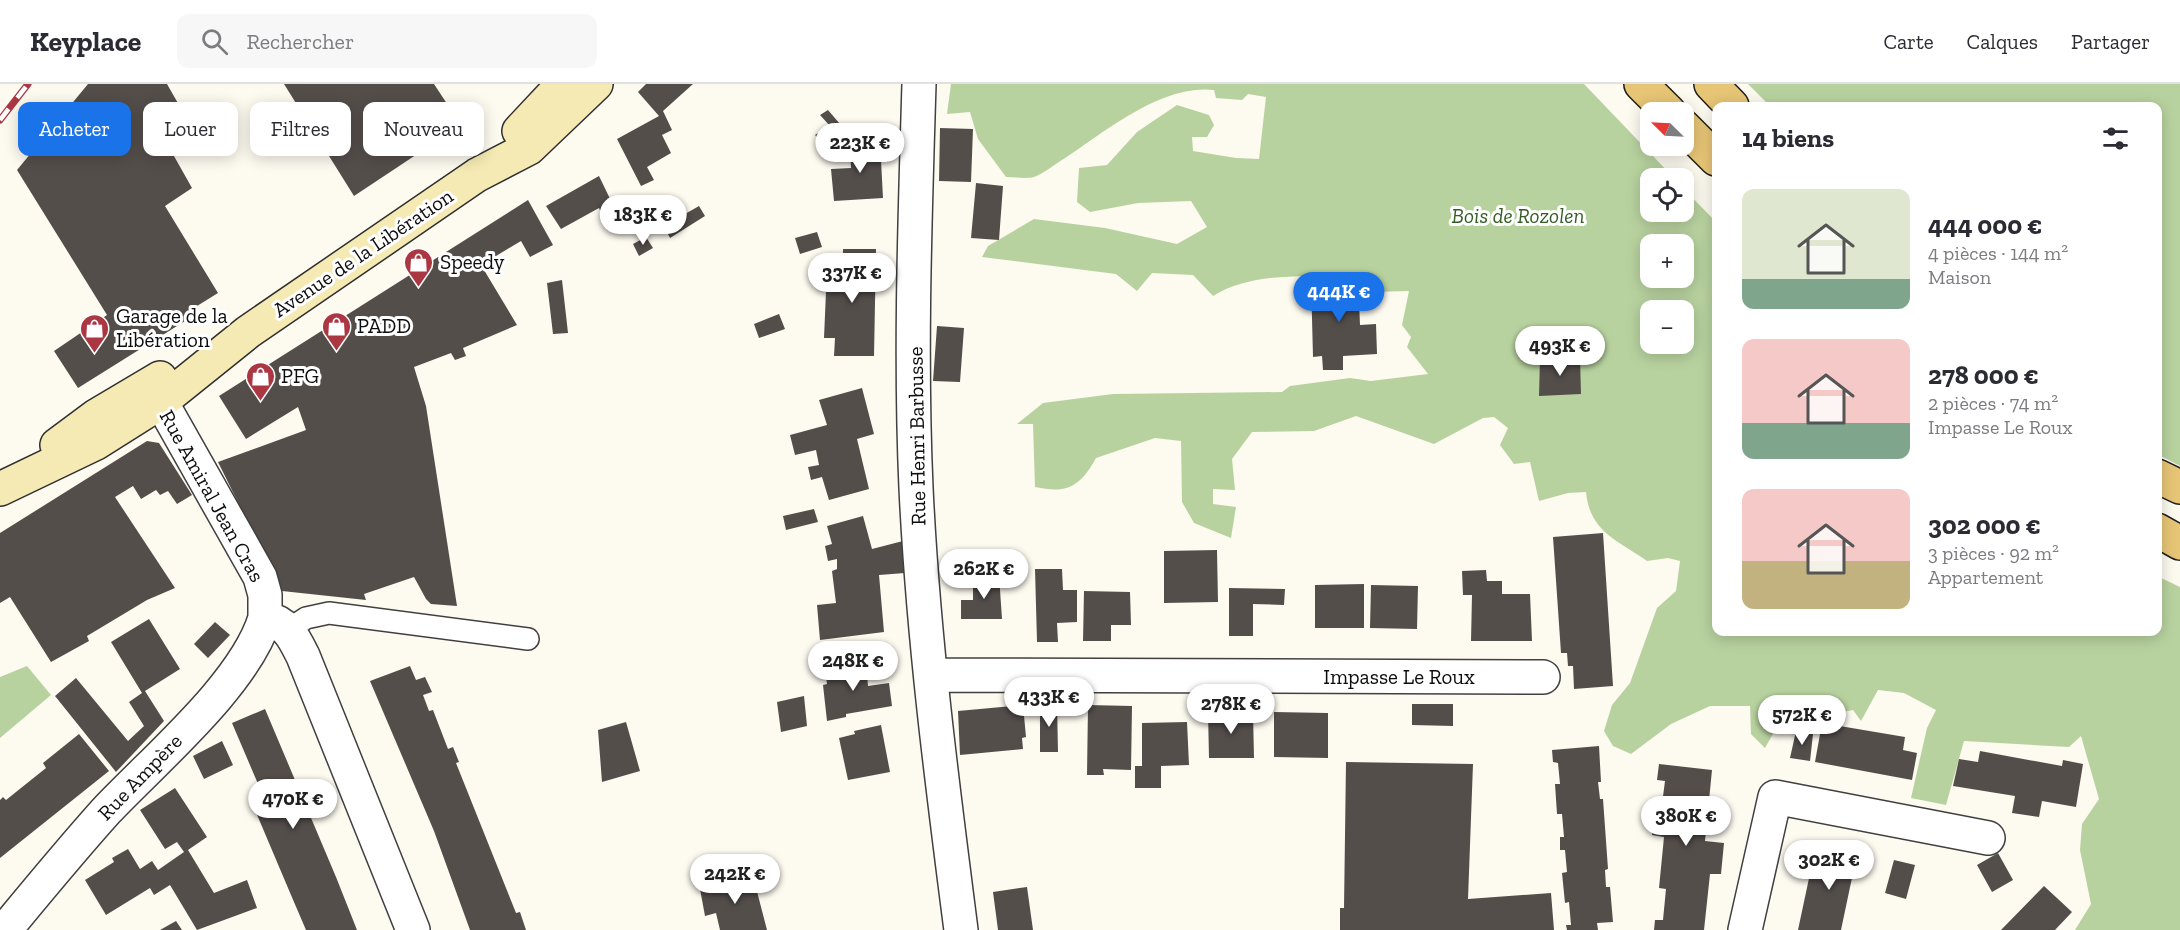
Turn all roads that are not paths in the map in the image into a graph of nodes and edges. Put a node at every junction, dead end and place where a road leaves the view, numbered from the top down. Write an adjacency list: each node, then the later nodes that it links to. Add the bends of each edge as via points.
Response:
1 (562, 84): 10 (main road, Avenue de la Libération)
2 (596, 84): 10 (main road, Avenue de la Libération, via 529,148)
3 (919, 84): 19 (street, Rue Henri Barbusse, via 916,485)
4 (1641, 84): 6 (main road)
5 (1711, 84): 7 (main road)
6 (1659, 102)
7 (1728, 102)
8 (1694, 137): 9 (main road)
9 (1712, 155)
10 (477, 175): 11 (main road, Avenue de la Libération)
11 (156, 393): 13 (main road, Avenue de la Libération, via 96,443); 17 (street, Rue Amiral Jean Cras, via 260,577)
12 (2162, 479): 14 (main road)
13 (5, 486)
14 (2180, 488)
15 (2162, 533): 16 (main road)
16 (2180, 543)
17 (277, 624): 18 (lane, via 329,613); 22 (street, Rue Ampère); 23 (street, Rue Amiral Jean Cras, via 303,656)
18 (528, 639)
19 (931, 675): 20 (street, Impasse Le Roux); 24 (street, Rue Henri Barbusse)
20 (1543, 677)
21 (1988, 838): 25 (street, via 1775,797)
22 (5, 930)
23 (413, 930)
24 (961, 930)
25 (1745, 930)

